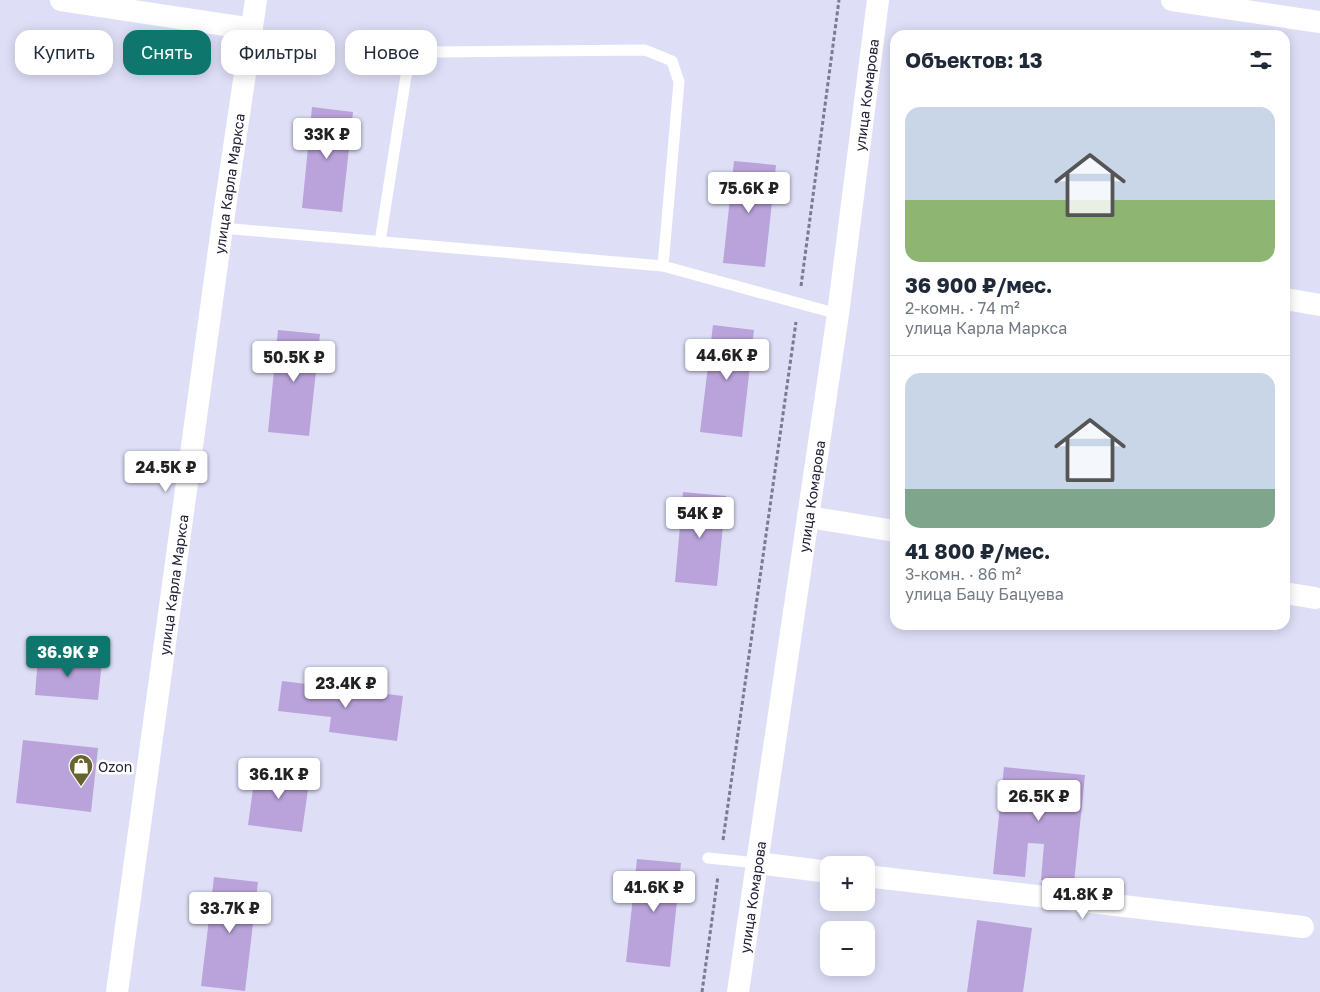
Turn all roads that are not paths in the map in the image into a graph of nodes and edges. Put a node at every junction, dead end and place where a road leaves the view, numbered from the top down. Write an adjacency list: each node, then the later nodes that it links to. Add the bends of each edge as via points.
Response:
1 (61, 0): 7 (street)
2 (256, 0): 7 (street, улица Карла Маркса)
3 (878, 0): 13 (street, улица Комарова)
4 (1172, 0): 5 (street)
5 (1208, 3): 6 (street)
6 (1320, 22)
7 (252, 29): 8 (street, улица Карла Маркса)
8 (222, 228): 9 (lane); 23 (street, улица Карла Маркса)
9 (380, 242): 10 (lane); 10 (lane, via 406,76 414,61 437,52 645,50 672,61 679,82)
10 (663, 266): 13 (lane)
11 (1290, 300): 12 (street)
12 (1320, 305)
13 (838, 314): 14 (street, улица Комарова)
14 (808, 517): 15 (street); 19 (street, улица Комарова)
15 (890, 530)
16 (1290, 594): 17 (street)
17 (1315, 598)
18 (714, 858): 19 (lane)
19 (757, 863): 20 (street); 24 (street, улица Комарова)
20 (820, 871)
21 (875, 877): 22 (street)
22 (1303, 927)
23 (117, 992)
24 (738, 992)

